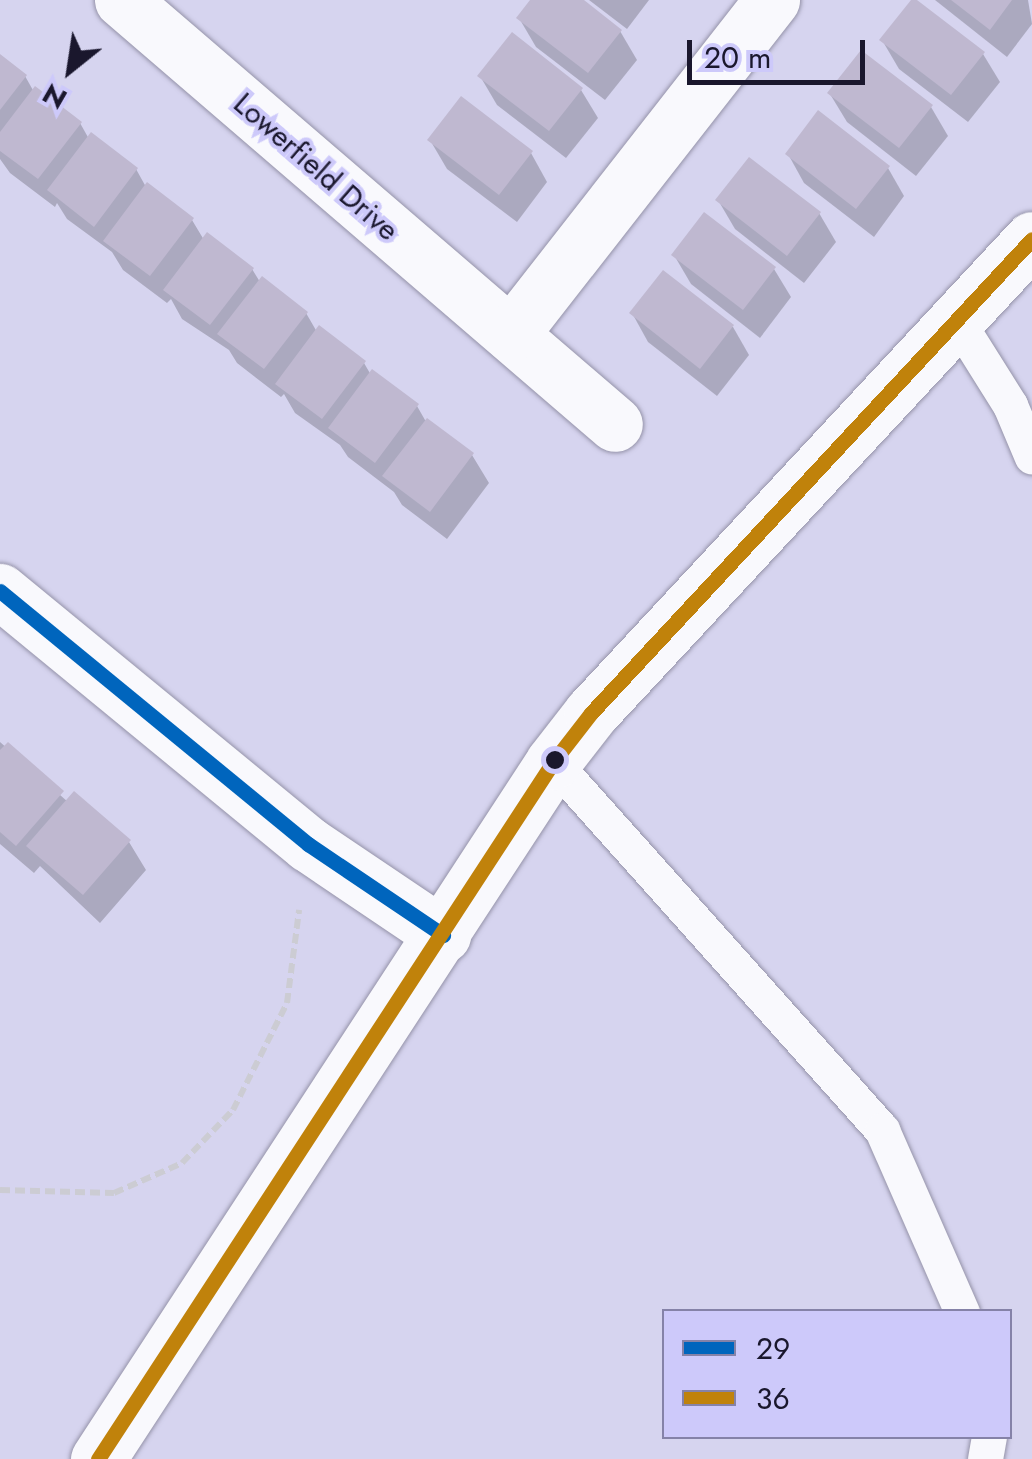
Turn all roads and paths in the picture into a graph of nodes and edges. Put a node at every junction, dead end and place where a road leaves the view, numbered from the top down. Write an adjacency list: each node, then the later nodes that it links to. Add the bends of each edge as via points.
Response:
1 (122, 0): 5 (street, Lowerfield Drive)
2 (772, 0): 5 (street)
3 (1032, 239): 4 (street)
4 (956, 319): 7 (lane, via 1010,405); 9 (street)
5 (510, 334): 6 (street, Lowerfield Drive)
6 (615, 424)
7 (1032, 457)
8 (0, 592): 10 (street)
9 (553, 762): 11 (street); 13 (lane, via 882,1130)
10 (308, 844): 11 (street); 12 (path, via 287,1003 233,1110 182,1163 114,1193)
11 (443, 935): 14 (street)
12 (0, 1190)
13 (961, 1309)
14 (98, 1459)

